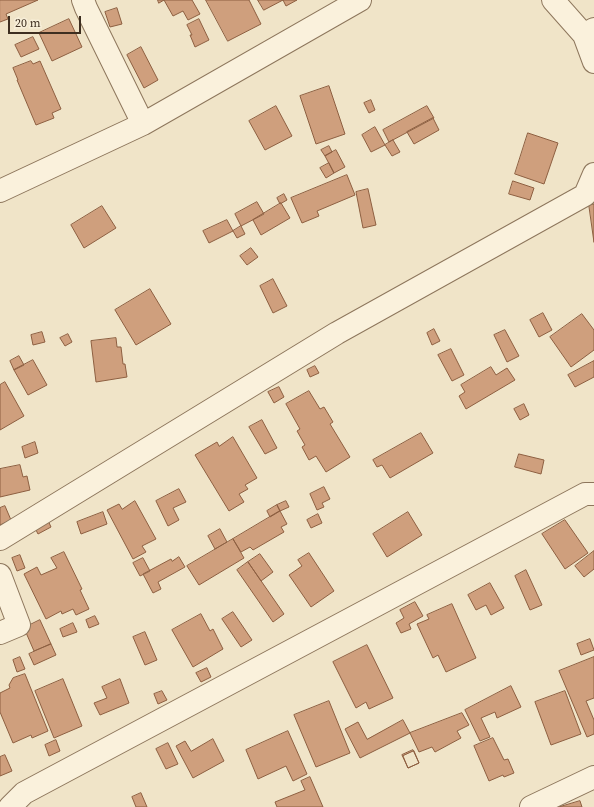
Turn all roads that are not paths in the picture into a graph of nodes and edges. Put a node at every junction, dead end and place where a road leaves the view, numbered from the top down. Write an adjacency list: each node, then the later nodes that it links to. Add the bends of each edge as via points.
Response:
1 (83, 0): 6 (street)
2 (360, 0): 6 (street)
3 (553, 0): 4 (street)
4 (591, 36): 5 (street)
5 (594, 62)
6 (143, 124): 8 (street)
7 (594, 174): 10 (street, via 585,194 337,333)
8 (0, 191)
9 (594, 494): 14 (street, via 585,494 31,789)
10 (0, 539)
11 (0, 575): 12 (street, via 19,625)
12 (0, 633)
13 (594, 777): 15 (street)
14 (10, 807)
15 (531, 807)

